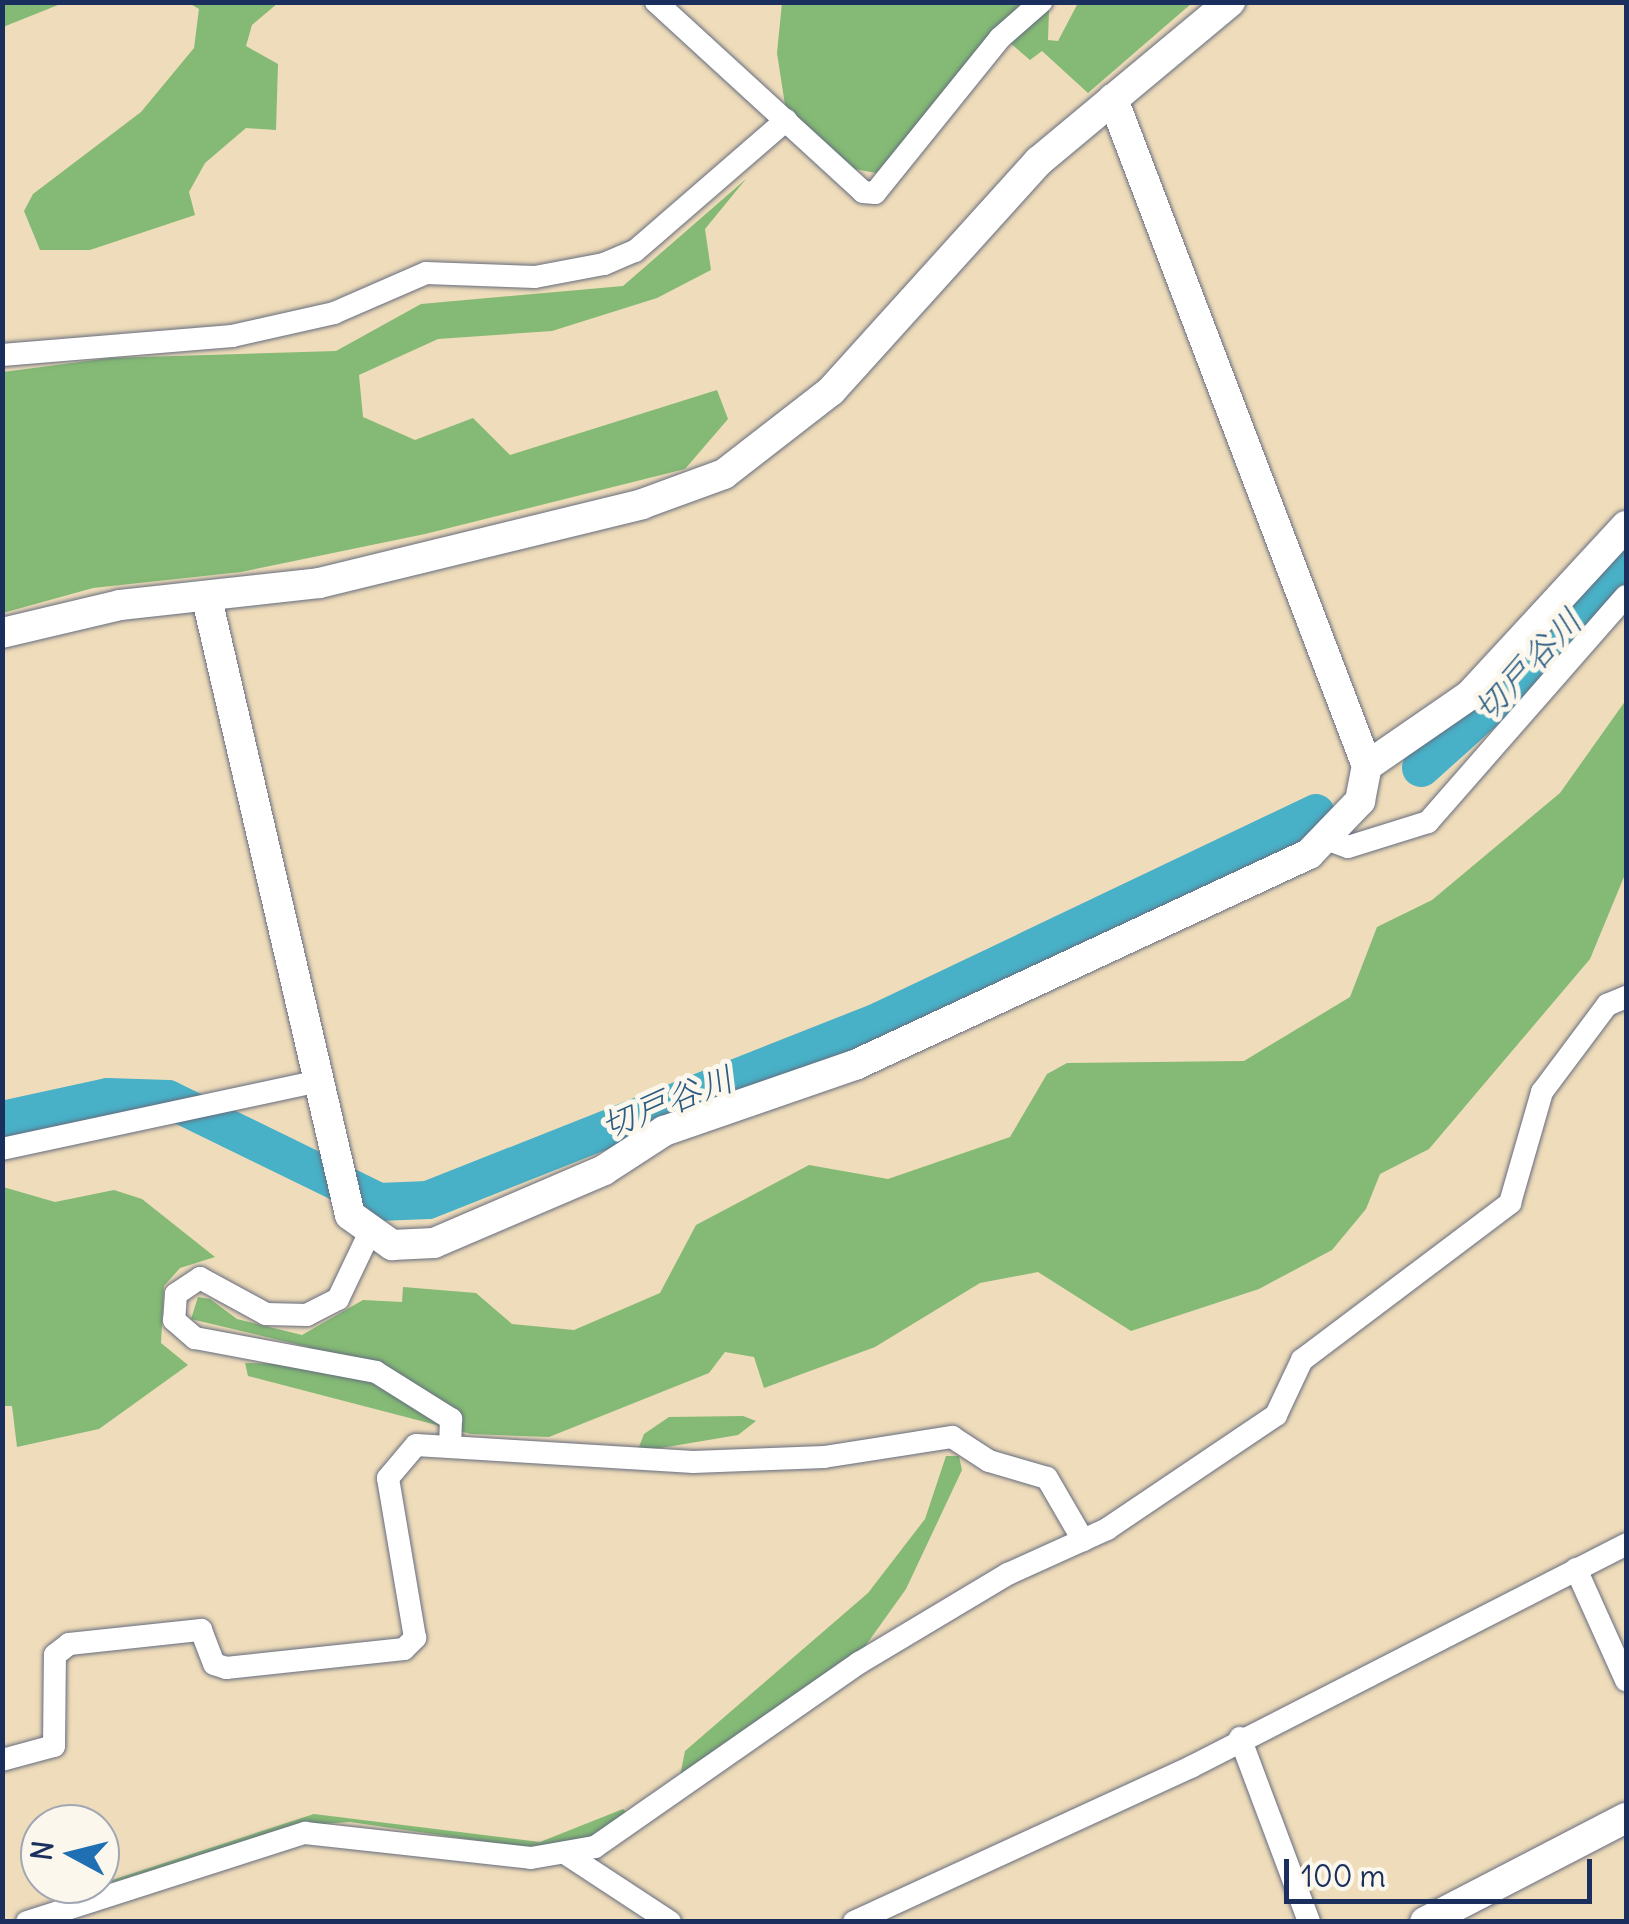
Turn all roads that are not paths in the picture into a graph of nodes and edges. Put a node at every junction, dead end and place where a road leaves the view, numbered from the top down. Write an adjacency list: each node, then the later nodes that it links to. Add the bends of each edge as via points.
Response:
1 (656, 2): 5 (street)
2 (1042, 2): 5 (street, via 1000,38 874,192 862,192)
3 (1230, 2): 4 (street)
4 (1113, 98): 9 (street, via 1039,161 831,391 724,474 547,528); 11 (street)
5 (786, 120): 6 (street, via 635,251 604,264 535,277 426,273 334,312 232,336)
6 (2, 355)
7 (1626, 526): 11 (street, via 1470,696)
8 (1626, 596): 12 (street, via 1428,822 1348,848)
9 (207, 599): 10 (street, via 120,605); 14 (street)
10 (2, 633)
11 (1367, 766): 12 (street, via 1360,801)
12 (1326, 839): 16 (street, via 855,1065 664,1131 604,1170 451,1236 392,1245)
13 (1626, 997): 18 (street, via 1607,1006 1542,1092 1510,1203 1302,1360 1276,1415)
14 (318, 1081): 15 (street); 16 (street, via 350,1216)
15 (2, 1149)
16 (369, 1234): 17 (street, via 338,1300 307,1315 266,1314 200,1278 176,1294 174,1320 195,1338 376,1372 451,1419)
17 (450, 1444): 18 (street, via 693,1462 824,1457 952,1437 989,1461 1047,1478); 23 (street, via 402,1450 388,1478 415,1638 404,1649 226,1668 214,1664 201,1630 69,1644 56,1655 54,1746)
18 (1083, 1540): 25 (street, via 858,1663 595,1847)
19 (1626, 1544): 20 (street)
20 (1576, 1569): 21 (street); 22 (street)
21 (1626, 1680)
22 (1240, 1738): 28 (street); 29 (street)
23 (2, 1760)
24 (1626, 1818): 30 (street)
25 (568, 1855): 26 (street, via 306,1833); 27 (street)
26 (28, 1922)
27 (670, 1922)
28 (854, 1922)
29 (1310, 1922)
30 (1425, 1922)

